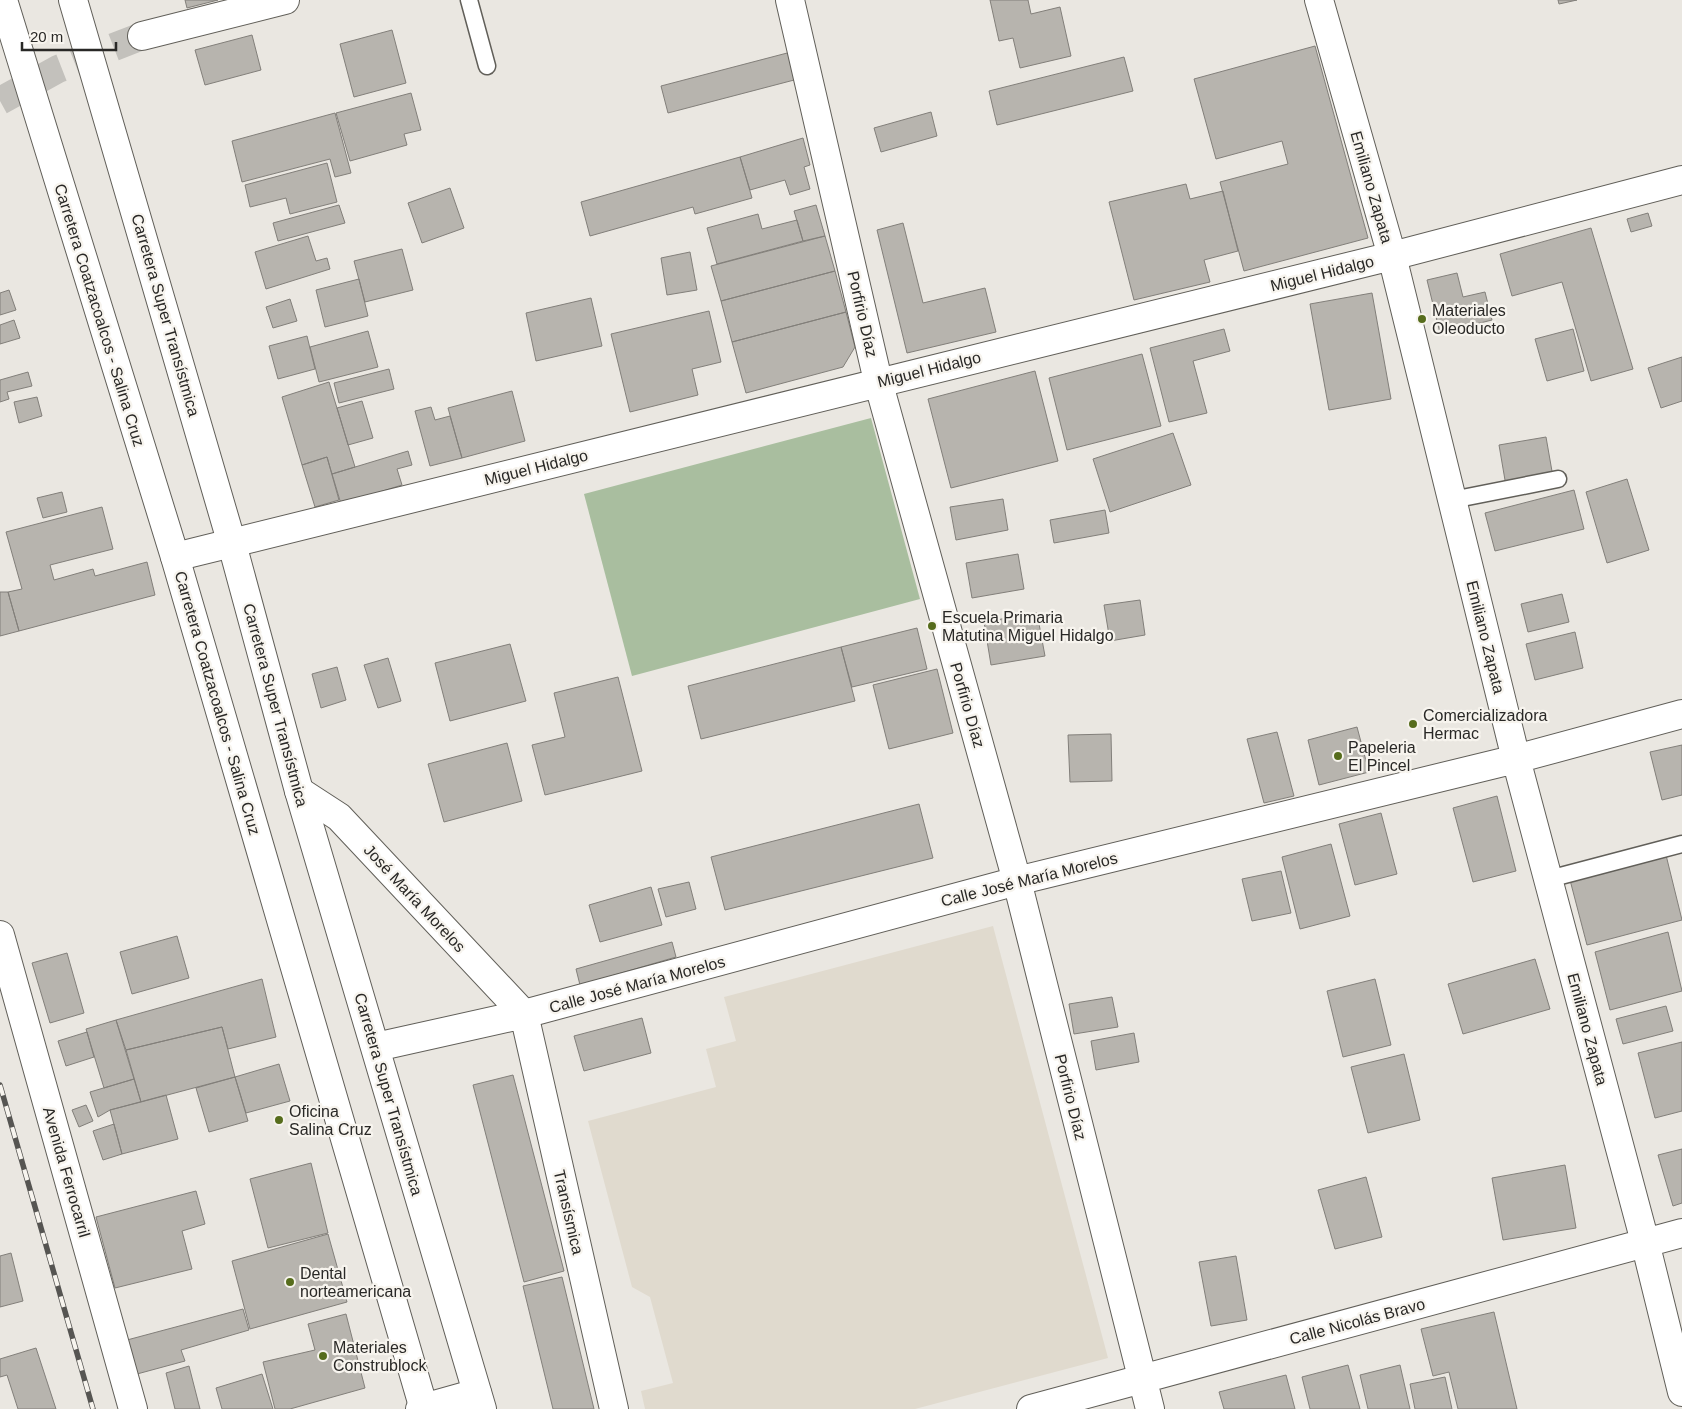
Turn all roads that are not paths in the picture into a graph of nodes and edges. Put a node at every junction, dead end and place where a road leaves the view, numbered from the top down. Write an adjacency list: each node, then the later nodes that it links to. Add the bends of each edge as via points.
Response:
1 (3, 0): 15 (street, Carretera Coatzacoalcos - Salina Cruz)
2 (73, 0): 14 (street, Carretera Super Transístmica)
3 (285, 0): 7 (street)
4 (469, 0): 8 (lane)
5 (790, 0): 11 (street, Porfirio Díaz)
6 (1319, 0): 10 (street, Emiliano Zapata)
7 (142, 36)
8 (487, 66)
9 (1682, 180): 10 (street, Miguel Hidalgo)
10 (1392, 256): 11 (street, Miguel Hidalgo); 13 (street, Emiliano Zapata)
11 (878, 382): 14 (street, Miguel Hidalgo); 21 (street, Porfirio Díaz)
12 (1558, 479): 13 (lane)
13 (1452, 500): 17 (street, Emiliano Zapata)
14 (232, 544): 15 (street, Miguel Hidalgo); 18 (street, Carretera Super Transístmica)
15 (175, 557): 32 (street, Carretera Coatzacoalcos - Salina Cruz)
16 (1682, 714): 17 (street, Calle José María Morelos)
17 (1516, 759): 20 (street, Emiliano Zapata); 21 (street, Calle José María Morelos)
18 (299, 791): 24 (street, José María Morelos, via 339,817); 25 (street, Carretera Super Transístmica)
19 (1682, 844): 20 (lane)
20 (1548, 879): 27 (street, Emiliano Zapata)
21 (1017, 881): 24 (street, Calle José María Morelos); 28 (street, Porfirio Díaz)
22 (0, 935): 23 (street, Avenida Ferrocarril)
23 (4, 966): 31 (street, Avenida Ferrocarril)
24 (524, 1014): 25 (street, Calle José María Morelos); 33 (street, Transísmica)
25 (376, 1048): 30 (street, Carretera Super Transístmica)
26 (1682, 1233): 27 (street, Calle Nicolás Bravo)
27 (1645, 1242): 28 (street, Calle Nicolás Bravo); 29 (street, Emiliano Zapata)
28 (1142, 1380): 34 (street, Calle Nicolás Bravo); 35 (street, Porfirio Díaz)
29 (1682, 1392)
30 (480, 1401): 32 (street)
31 (133, 1409)
32 (423, 1409)
33 (614, 1409)
34 (1032, 1409)
35 (1150, 1409)

